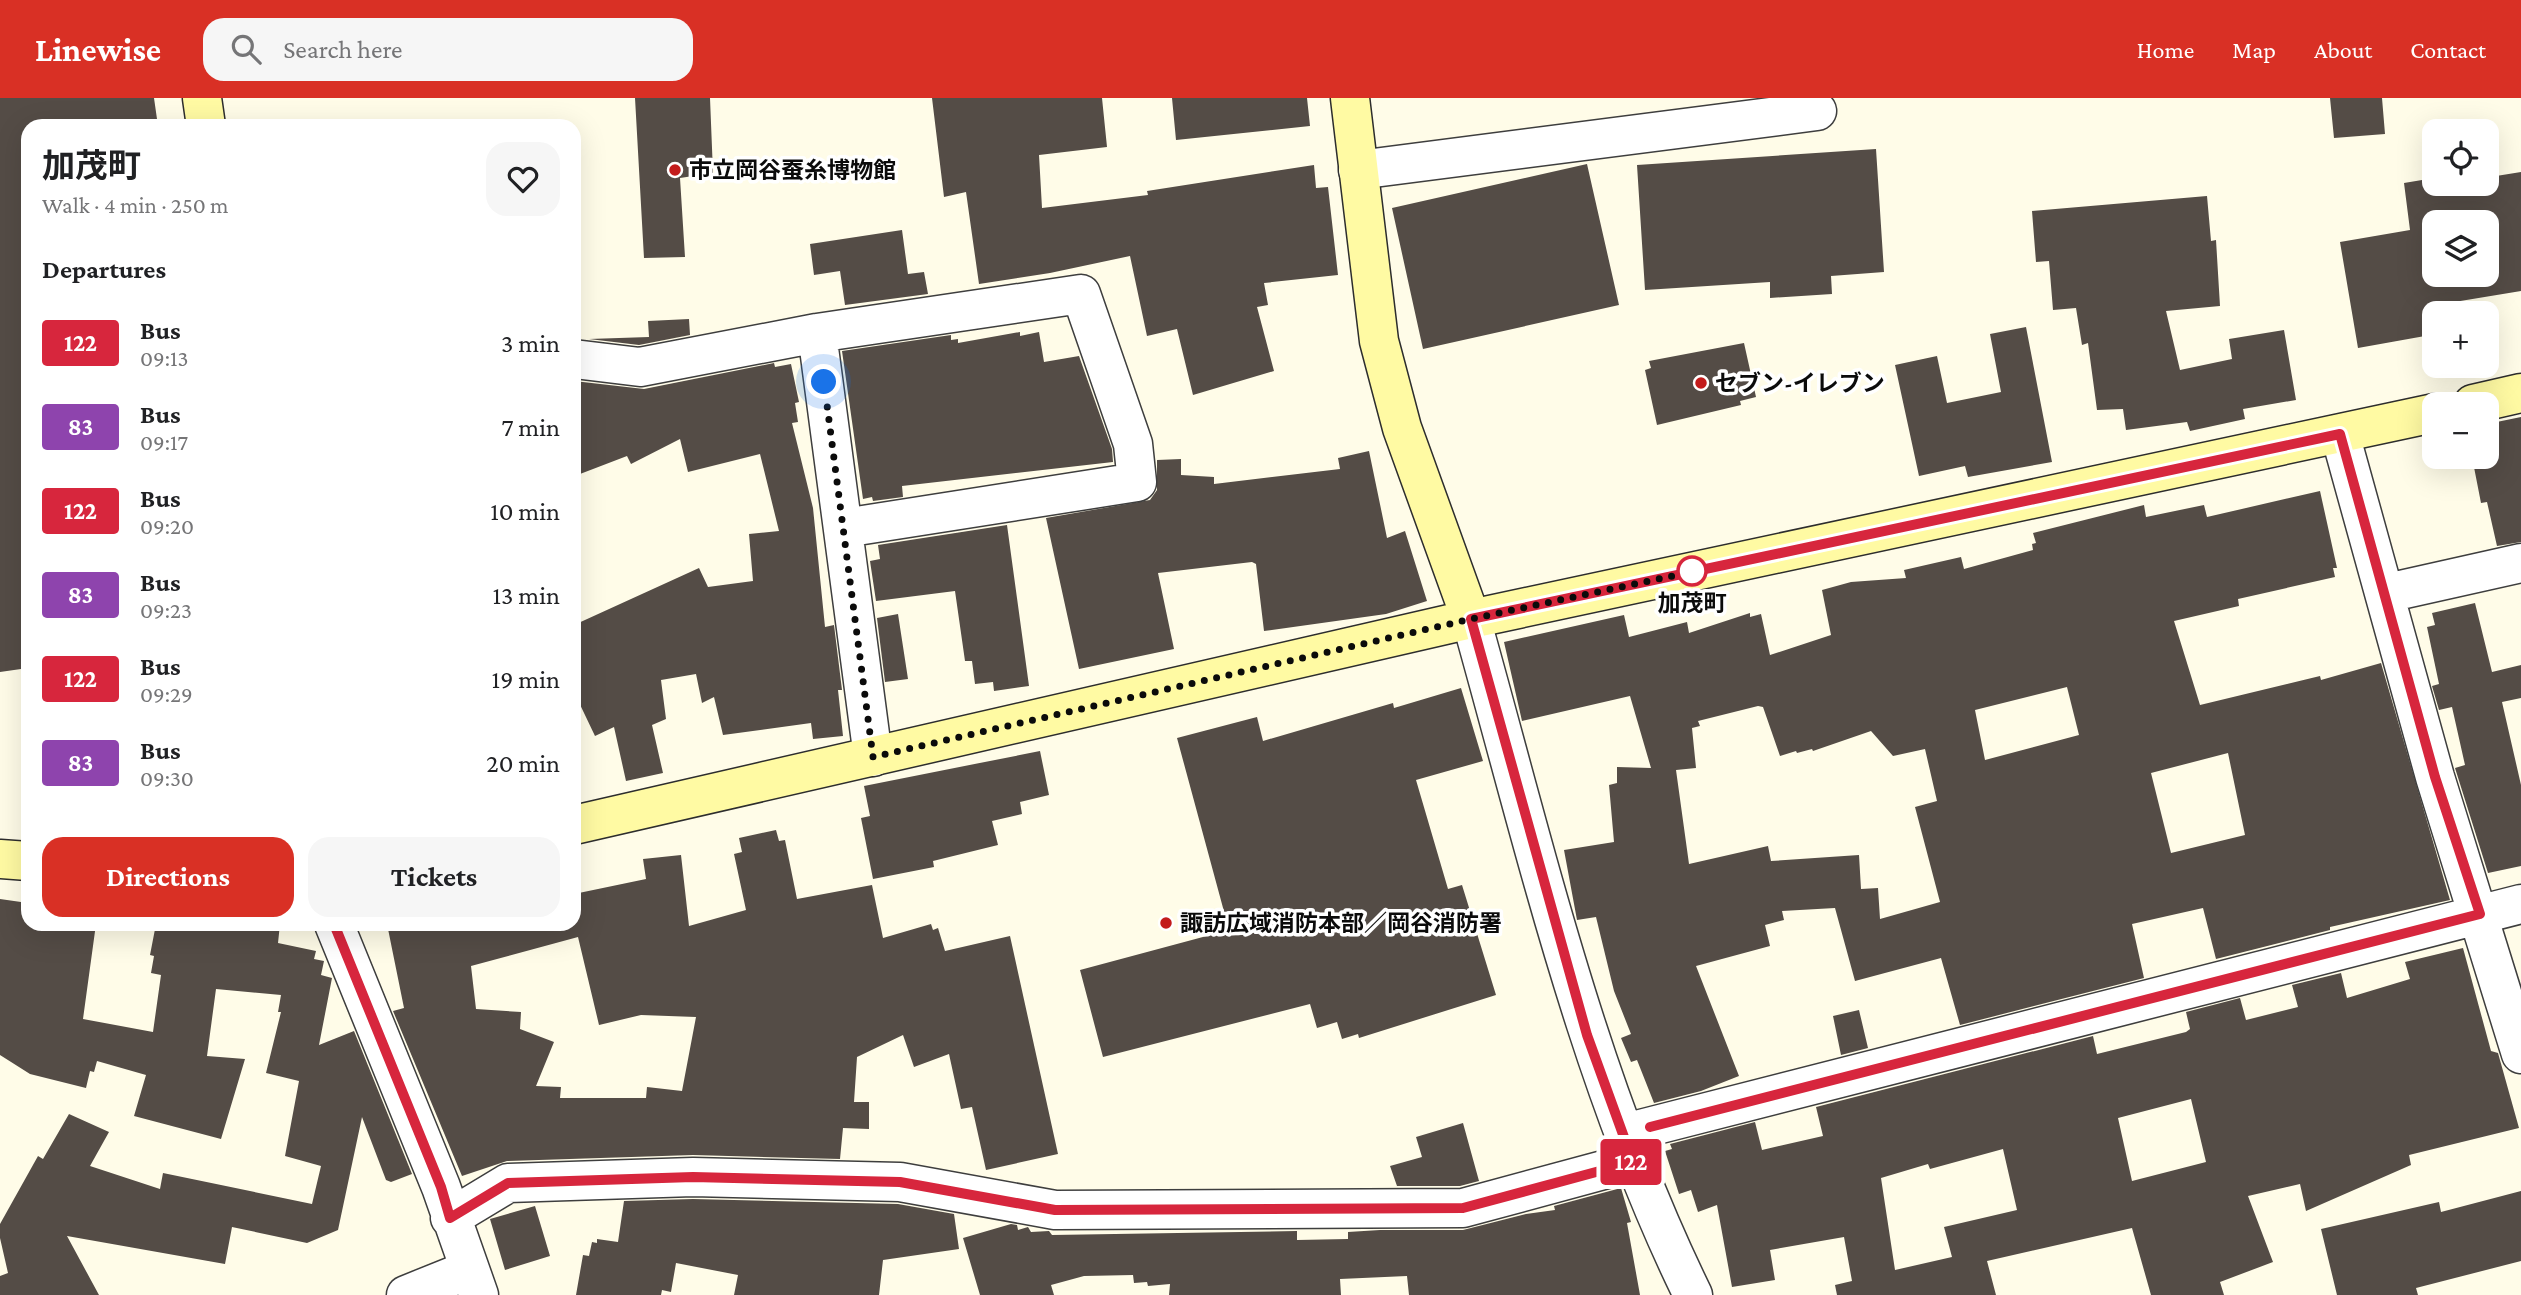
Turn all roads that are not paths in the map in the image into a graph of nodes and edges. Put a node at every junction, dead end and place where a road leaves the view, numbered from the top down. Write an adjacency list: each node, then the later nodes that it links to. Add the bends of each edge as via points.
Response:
1 (202, 98): 4 (street)
2 (1350, 98): 5 (street)
3 (1817, 111): 5 (street)
4 (204, 119)
5 (1358, 170): 15 (street, via 1378,341 1402,428)
6 (817, 333): 7 (street, via 640,366); 12 (street); 12 (street, via 1081,294 1133,444 1137,482)
7 (581, 360)
8 (2521, 393): 9 (street)
9 (2499, 398)
10 (2422, 416): 11 (street)
11 (2340, 434): 14 (street); 15 (street)
12 (844, 528): 16 (street)
13 (2521, 563): 14 (street)
14 (2387, 593): 21 (street, via 2435,777)
15 (1471, 619): 16 (street); 24 (street, via 1587,1035)
16 (873, 757): 17 (street)
17 (581, 823)
18 (0, 859): 19 (street)
19 (21, 860)
20 (2521, 904): 21 (street)
21 (2480, 914): 23 (street); 24 (street)
22 (337, 931): 25 (street)
23 (2521, 1054)
24 (1629, 1147): 25 (street, via 1463,1208 1055,1210 900,1182 693,1177 508,1183); 28 (street)
25 (450, 1218): 26 (street)
26 (474, 1283): 27 (street)
27 (406, 1295)
28 (1693, 1295)

